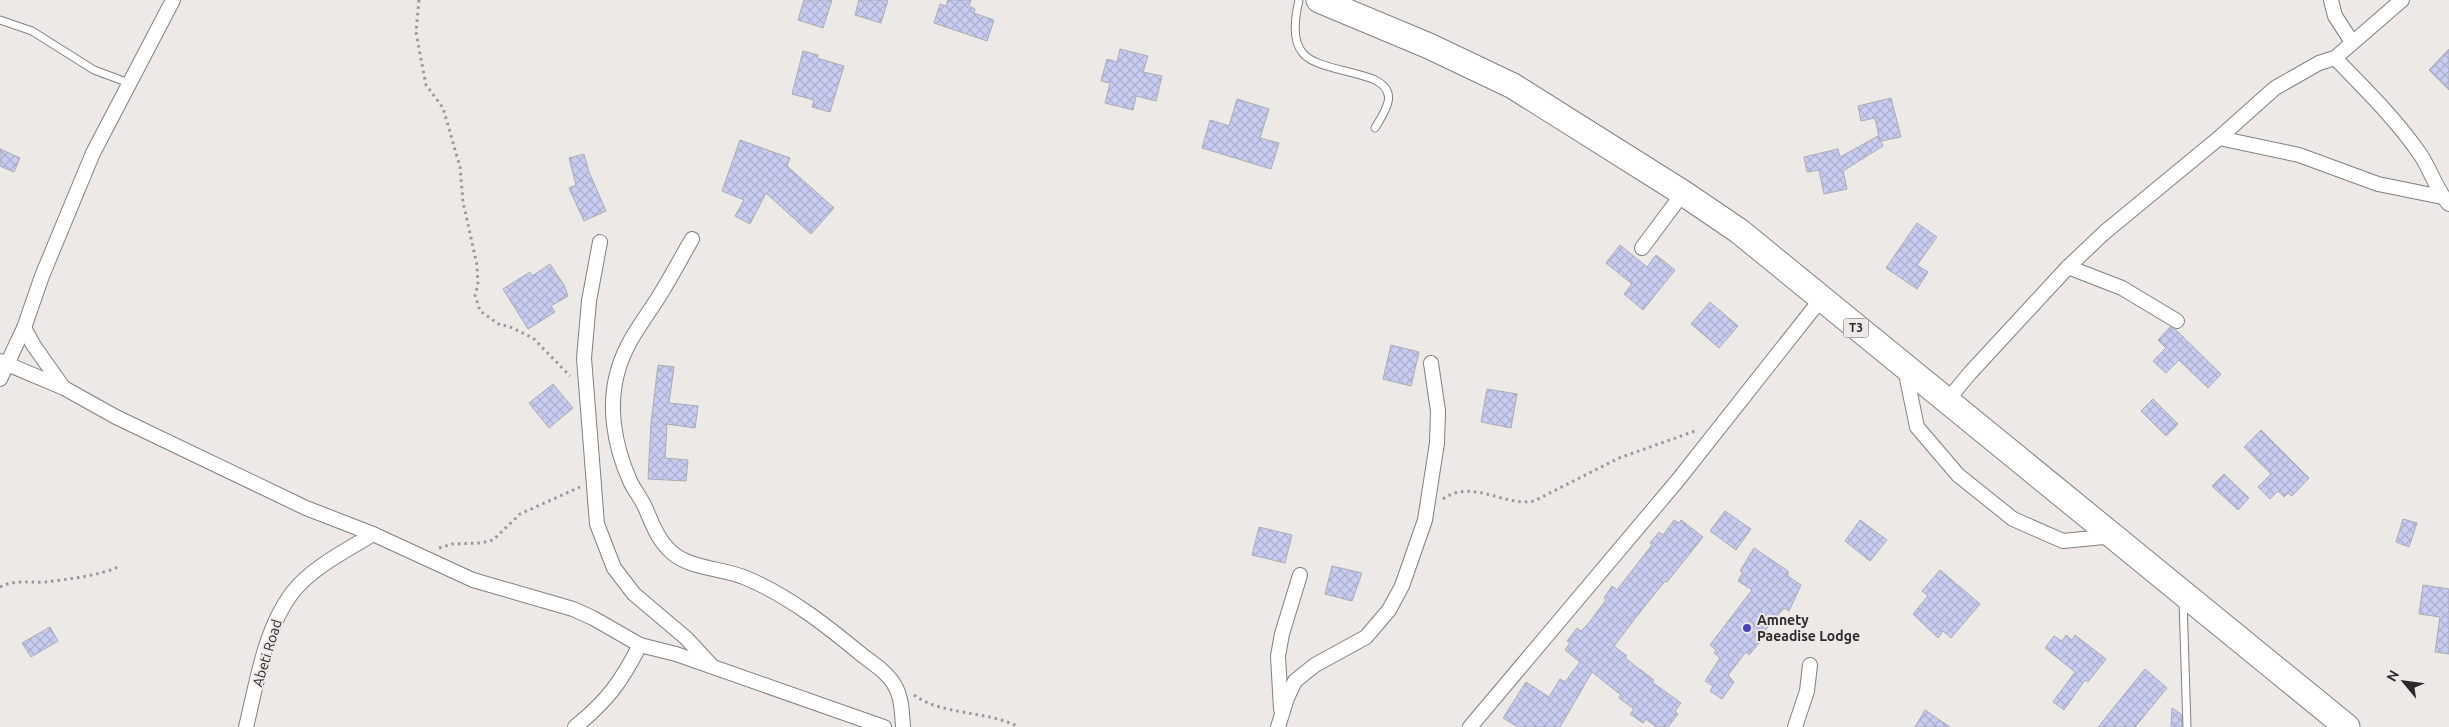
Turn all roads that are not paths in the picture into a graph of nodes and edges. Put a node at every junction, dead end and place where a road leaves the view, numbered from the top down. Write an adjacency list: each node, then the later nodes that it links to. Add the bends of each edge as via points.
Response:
1 (173, 0): 9 (street)
2 (1299, 0): 10 (lane, via 1294,34 1297,46 1305,55 1317,62 1374,79 1387,90 1387,108)
3 (2331, 0): 7 (street, via 2335,16)
4 (2402, 0): 7 (street)
5 (1334, 3): 12 (highway, T3, via 1513,86)
6 (0, 20): 9 (lane, via 32,31 94,70)
7 (2352, 42): 8 (street)
8 (2335, 58): 11 (street, via 2319,63 2275,88); 13 (street, via 2392,116 2422,156)
9 (129, 83): 20 (street, via 93,153)
10 (1376, 128)
11 (2219, 138): 13 (street, via 2299,155 2378,184); 17 (street, via 2105,232)
12 (1683, 193): 16 (street); 18 (highway, T3, via 1739,231)
13 (2446, 201)
14 (692, 238): 38 (street, via 630,340 619,366 612,415 615,436 630,481 653,529 677,556 769,589 846,641 886,674 900,701)
15 (600, 242): 33 (street, via 585,333 586,392 597,524 614,568 634,594 686,638)
16 (1642, 248)
17 (2068, 267): 19 (street, via 2122,288); 26 (street)
18 (1821, 299): 23 (highway, T3); 39 (street, via 1725,423)
19 (2177, 320)
20 (24, 328): 21 (street); 25 (street)
21 (4, 363): 24 (street); 25 (street)
22 (1432, 363): 34 (street, via 1438,443 1425,520 1402,586 1385,615 1366,637 1302,675 1291,689)
23 (1905, 368): 26 (highway, T3); 28 (street, via 1917,427 1958,475 1999,508 2013,519 2063,541)
24 (0, 379)
25 (64, 388): 27 (street, via 116,418 306,508)
26 (1946, 402): 28 (highway, T3)
27 (373, 534): 31 (street, via 473,580 573,609); 35 (street, Abeti Road, via 316,570 293,592 278,615 267,643)
28 (2114, 536): 30 (highway, T3)
29 (1300, 575): 34 (street, via 1278,656)
30 (2183, 592): 41 (lane); 42 (highway, T3)
31 (640, 645): 33 (street); 36 (street, via 622,680)
32 (1810, 665): 40 (street, via 1807,691)
33 (713, 667): 37 (street)
34 (1280, 721)
35 (246, 727)
36 (575, 727)
37 (884, 727)
38 (903, 727)
39 (1470, 727)
40 (1795, 727)
41 (2187, 727)
42 (2347, 727)

